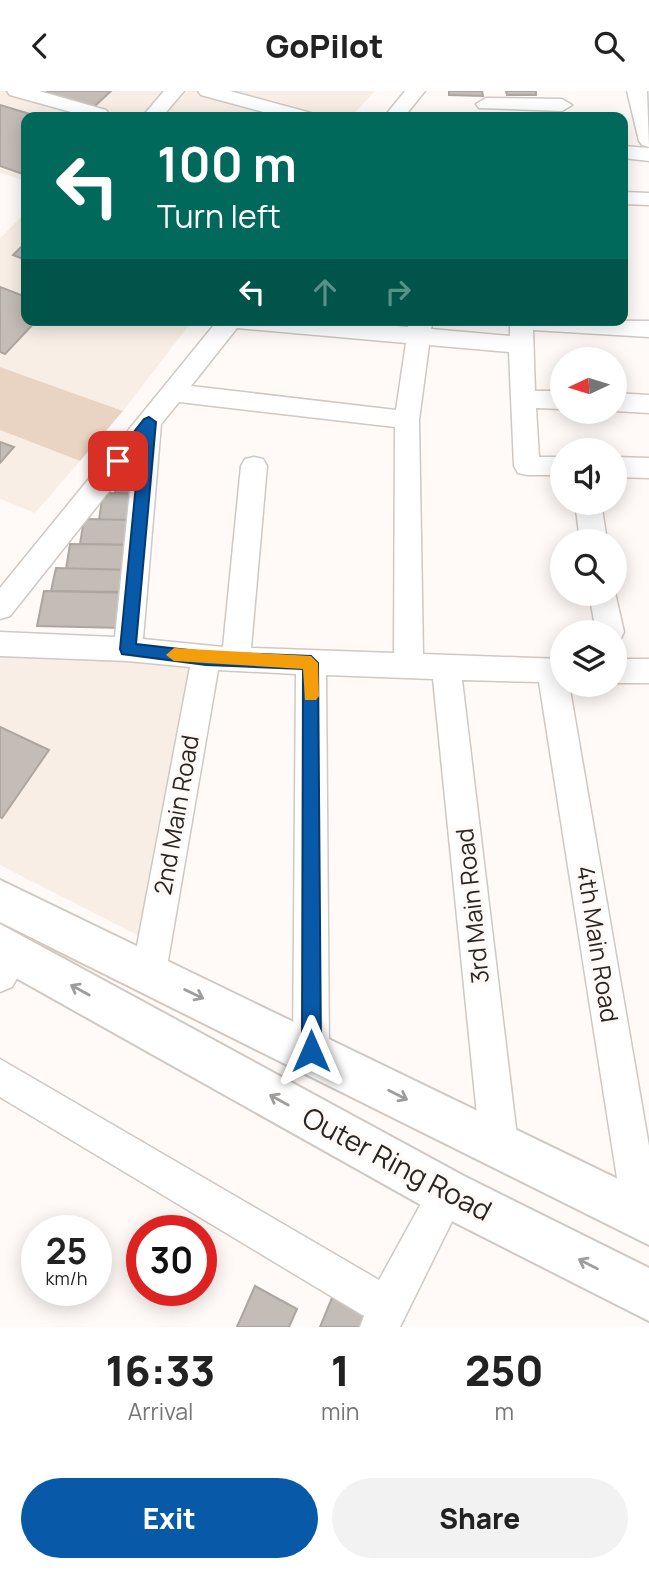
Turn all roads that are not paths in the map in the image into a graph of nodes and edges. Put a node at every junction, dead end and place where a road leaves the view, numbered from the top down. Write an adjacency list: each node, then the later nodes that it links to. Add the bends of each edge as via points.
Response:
1 (17, 91): 10 (street)
2 (174, 91): 11 (street)
3 (208, 91): 12 (street)
4 (415, 91): 13 (street)
5 (637, 91): 14 (street)
6 (0, 104): 9 (street)
7 (486, 104): 8 (street)
8 (562, 104)
9 (33, 112)
10 (92, 112)
11 (156, 112)
12 (286, 112)
13 (398, 112)
14 (649, 141)
15 (628, 153): 16 (street)
16 (649, 155)
17 (628, 198): 18 (street)
18 (649, 199)
19 (228, 326): 24 (street)
20 (373, 326): 21 (street)
21 (420, 328): 22 (street); 29 (street)
22 (522, 329): 23 (street); 25 (street)
23 (649, 329)
24 (173, 393): 29 (street); 30 (street)
25 (523, 399): 26 (street); 32 (street, via 527,465)
26 (550, 400)
27 (627, 403): 28 (street)
28 (649, 404)
29 (407, 420): 40 (street)
30 (149, 422): 35 (street); 37 (street)
31 (254, 466): 38 (street, 2nd Main Road)
32 (550, 466)
33 (627, 467): 34 (street)
34 (649, 468)
35 (0, 608)
36 (0, 644): 37 (street)
37 (128, 649): 38 (street)
38 (221, 659): 39 (street); 48 (street, 2nd Main Road)
39 (311, 663): 40 (street); 49 (street)
40 (409, 666): 41 (street)
41 (446, 667): 43 (street); 51 (street, 3rd Main Road)
42 (627, 668): 44 (street)
43 (550, 671)
44 (649, 671)
45 (561, 697): 53 (street, 4th Main Road)
46 (0, 900): 48 (highway)
47 (5, 958): 52 (highway, Outer Ring Road, one-way to 47)
48 (149, 972): 49 (highway, one-way to 49)
49 (311, 1051): 51 (highway, one-way to 51)
50 (0, 1077): 55 (street)
51 (499, 1146): 53 (highway)
52 (447, 1193): 54 (highway, Outer Ring Road, one-way to 52); 55 (street)
53 (645, 1218)
54 (649, 1295)
55 (384, 1317)

